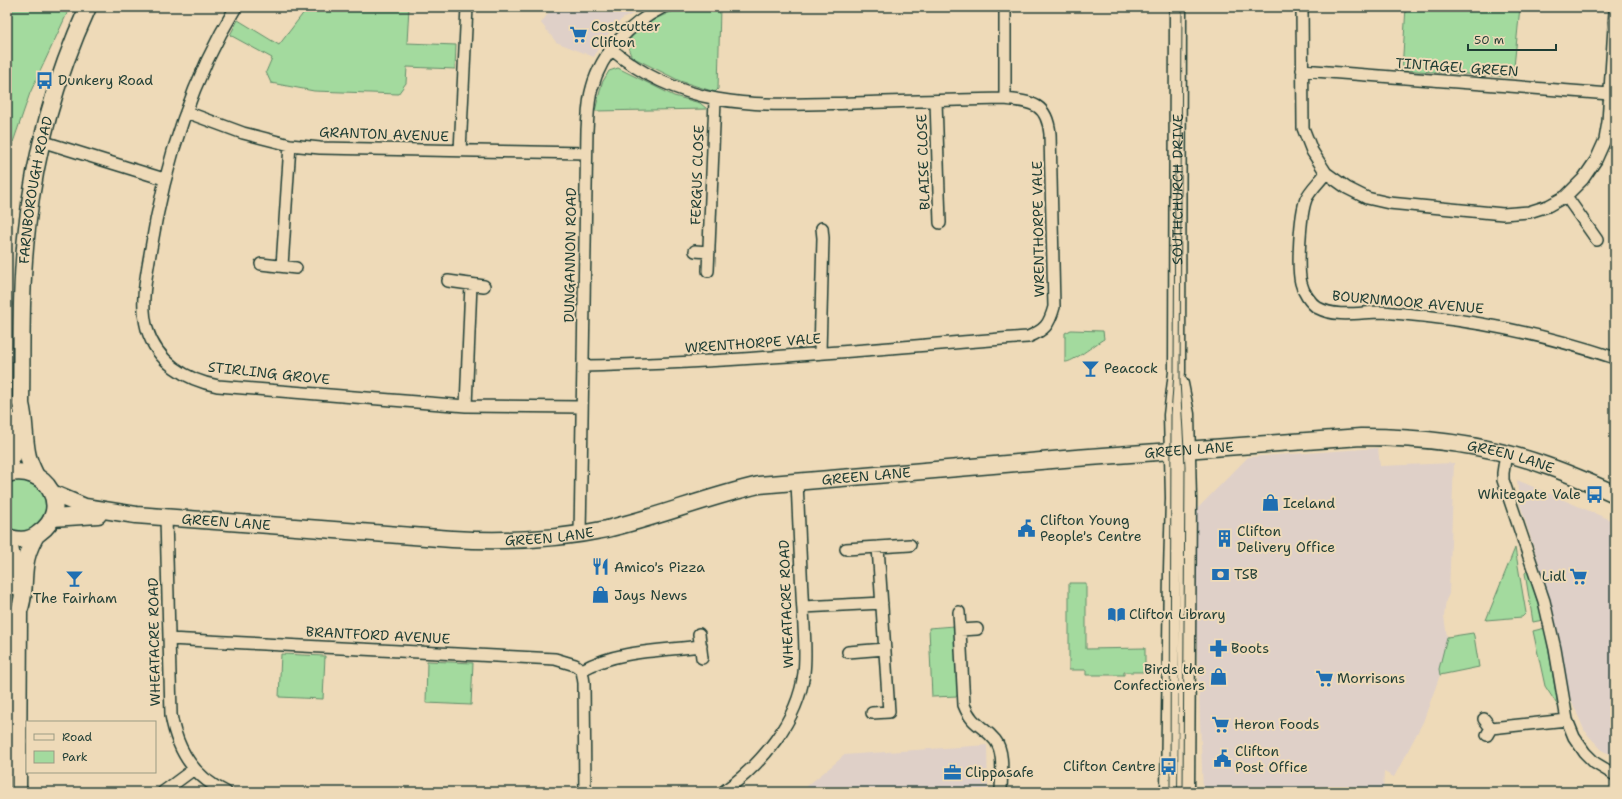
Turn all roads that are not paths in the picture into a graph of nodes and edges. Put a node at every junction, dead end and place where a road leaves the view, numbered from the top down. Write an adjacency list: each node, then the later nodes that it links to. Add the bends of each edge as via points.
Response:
1 (88, 7): 16 (street, FARNBOROUGH ROAD, via 65,63)
2 (236, 7): 15 (street, STIRLING GROVE, via 198,81)
3 (467, 7): 18 (street)
4 (663, 7): 9 (street, DUNGANNON ROAD, via 635,24)
5 (1005, 7): 12 (street)
6 (1178, 7): 41 (street, SOUTHCHURCH DRIVE, via 1177,372 1185,403)
7 (1302, 7): 10 (street)
8 (1615, 13): 11 (street)
9 (611, 49): 13 (street, WRENTHORPE VALE, via 662,82); 19 (street, DUNGANNON ROAD, via 592,88)
10 (1302, 70): 11 (street, TINTAGEL GREEN); 20 (street, via 1303,128 1312,151)
11 (1610, 94): 22 (street, via 1605,140 1583,179)
12 (1005, 99): 14 (street, WRENTHORPE VALE); 35 (street, WRENTHORPE VALE, via 1034,104 1041,108 1049,124 1054,307 1047,326 1039,333 1028,337)
13 (715, 100): 14 (street, WRENTHORPE VALE, via 786,104); 27 (street, FERGUS CLOSE)
14 (936, 101): 23 (street, BLAISE CLOSE)
15 (186, 112): 17 (street, GRANTON AVENUE, via 243,133); 21 (street, STIRLING GROVE)
16 (41, 141): 21 (street); 38 (street, FARNBOROUGH ROAD, via 27,229 23,285)
17 (290, 145): 18 (street, GRANTON AVENUE, via 346,150); 29 (street)
18 (460, 151): 19 (street, GRANTON AVENUE)
19 (586, 153): 37 (street, DUNGANNON ROAD)
20 (1326, 173): 22 (street, via 1366,198 1382,202 1503,214 1529,212 1548,206); 36 (street, BOURNMOOR AVENUE, via 1307,197 1302,210 1302,284 1306,296 1317,307 1334,313 1381,312 1497,326 1583,347)
21 (164, 179): 39 (street, STIRLING GROVE, via 147,270 144,318 151,339 164,359 173,367 195,380 218,386)
22 (1566, 196): 25 (street)
23 (940, 223)
24 (822, 228): 35 (street)
25 (1597, 240)
26 (695, 251): 27 (street)
27 (709, 252): 31 (street, FERGUS CLOSE)
28 (261, 264): 29 (street)
29 (282, 266): 30 (street)
30 (296, 268)
31 (708, 271)
32 (448, 281): 33 (street)
33 (471, 284): 34 (street); 39 (street)
34 (484, 286)
35 (820, 353): 37 (street, WRENTHORPE VALE, via 646,365)
36 (1615, 358)
37 (583, 366): 40 (street, DUNGANNON ROAD)
38 (21, 404): 43 (street, FARNBOROUGH ROAD, via 16,415 15,447); 44 (street, FARNBOROUGH ROAD, via 27,452)
39 (466, 406): 40 (street, STIRLING GROVE)
40 (582, 407): 51 (street, DUNGANNON ROAD)
41 (1180, 450): 42 (street, GREEN LANE, via 1326,439 1405,437 1462,444); 45 (street, GREEN LANE); 81 (street, SOUTHCHURCH DRIVE, via 1174,498); 82 (street, SOUTHCHURCH DRIVE, via 1188,507)
42 (1506, 454): 47 (street, GREEN LANE, via 1560,470); 72 (street, via 1503,480 1544,601)
43 (7, 474): 44 (street, via 22,472)
44 (36, 476): 46 (street, via 46,483)
45 (797, 482): 51 (street, GREEN LANE, via 726,493 643,519); 58 (street, WHEATACRE ROAD)
46 (52, 493): 48 (street, GREEN LANE, via 85,507); 49 (street)
47 (1615, 494)
48 (116, 513): 49 (street, GREEN LANE); 50 (street, GREEN LANE)
49 (52, 518): 53 (street, via 45,529)
50 (166, 518): 51 (street, GREEN LANE, via 492,541 519,541); 64 (street, WHEATACRE ROAD)
51 (580, 534)
52 (7, 537): 53 (street, via 22,540); 59 (street, via 14,566 15,601)
53 (35, 537): 59 (street, via 25,566 23,600)
54 (910, 545): 55 (street)
55 (878, 547): 56 (street); 57 (street)
56 (846, 549)
57 (882, 603): 58 (street); 66 (street)
58 (803, 607): 79 (street, WHEATACRE ROAD, via 804,674 790,716 755,766)
59 (19, 611): 75 (street)
60 (959, 612): 62 (street)
61 (977, 629): 62 (street)
62 (960, 630): 80 (street, via 964,705 974,724 999,746)
63 (699, 634): 65 (street)
64 (169, 639): 69 (street, BRANTFORD AVENUE, via 555,659); 73 (street, WHEATACRE ROAD, via 171,715 177,737)
65 (700, 646): 68 (street); 69 (street, via 617,656)
66 (885, 649): 67 (street); 70 (street, via 889,712)
67 (848, 652)
68 (702, 658)
69 (582, 670): 78 (street)
70 (872, 713)
71 (1484, 719): 72 (street, via 1489,732)
72 (1567, 720): 74 (street, via 1585,753 1595,763)
73 (194, 769): 76 (street); 77 (street, WHEATACRE ROAD, via 206,781)
74 (1615, 775)
75 (18, 792)
76 (164, 792)
77 (226, 792)
78 (585, 792)
79 (723, 792)
80 (1001, 792)
81 (1169, 792)
82 (1186, 792)

